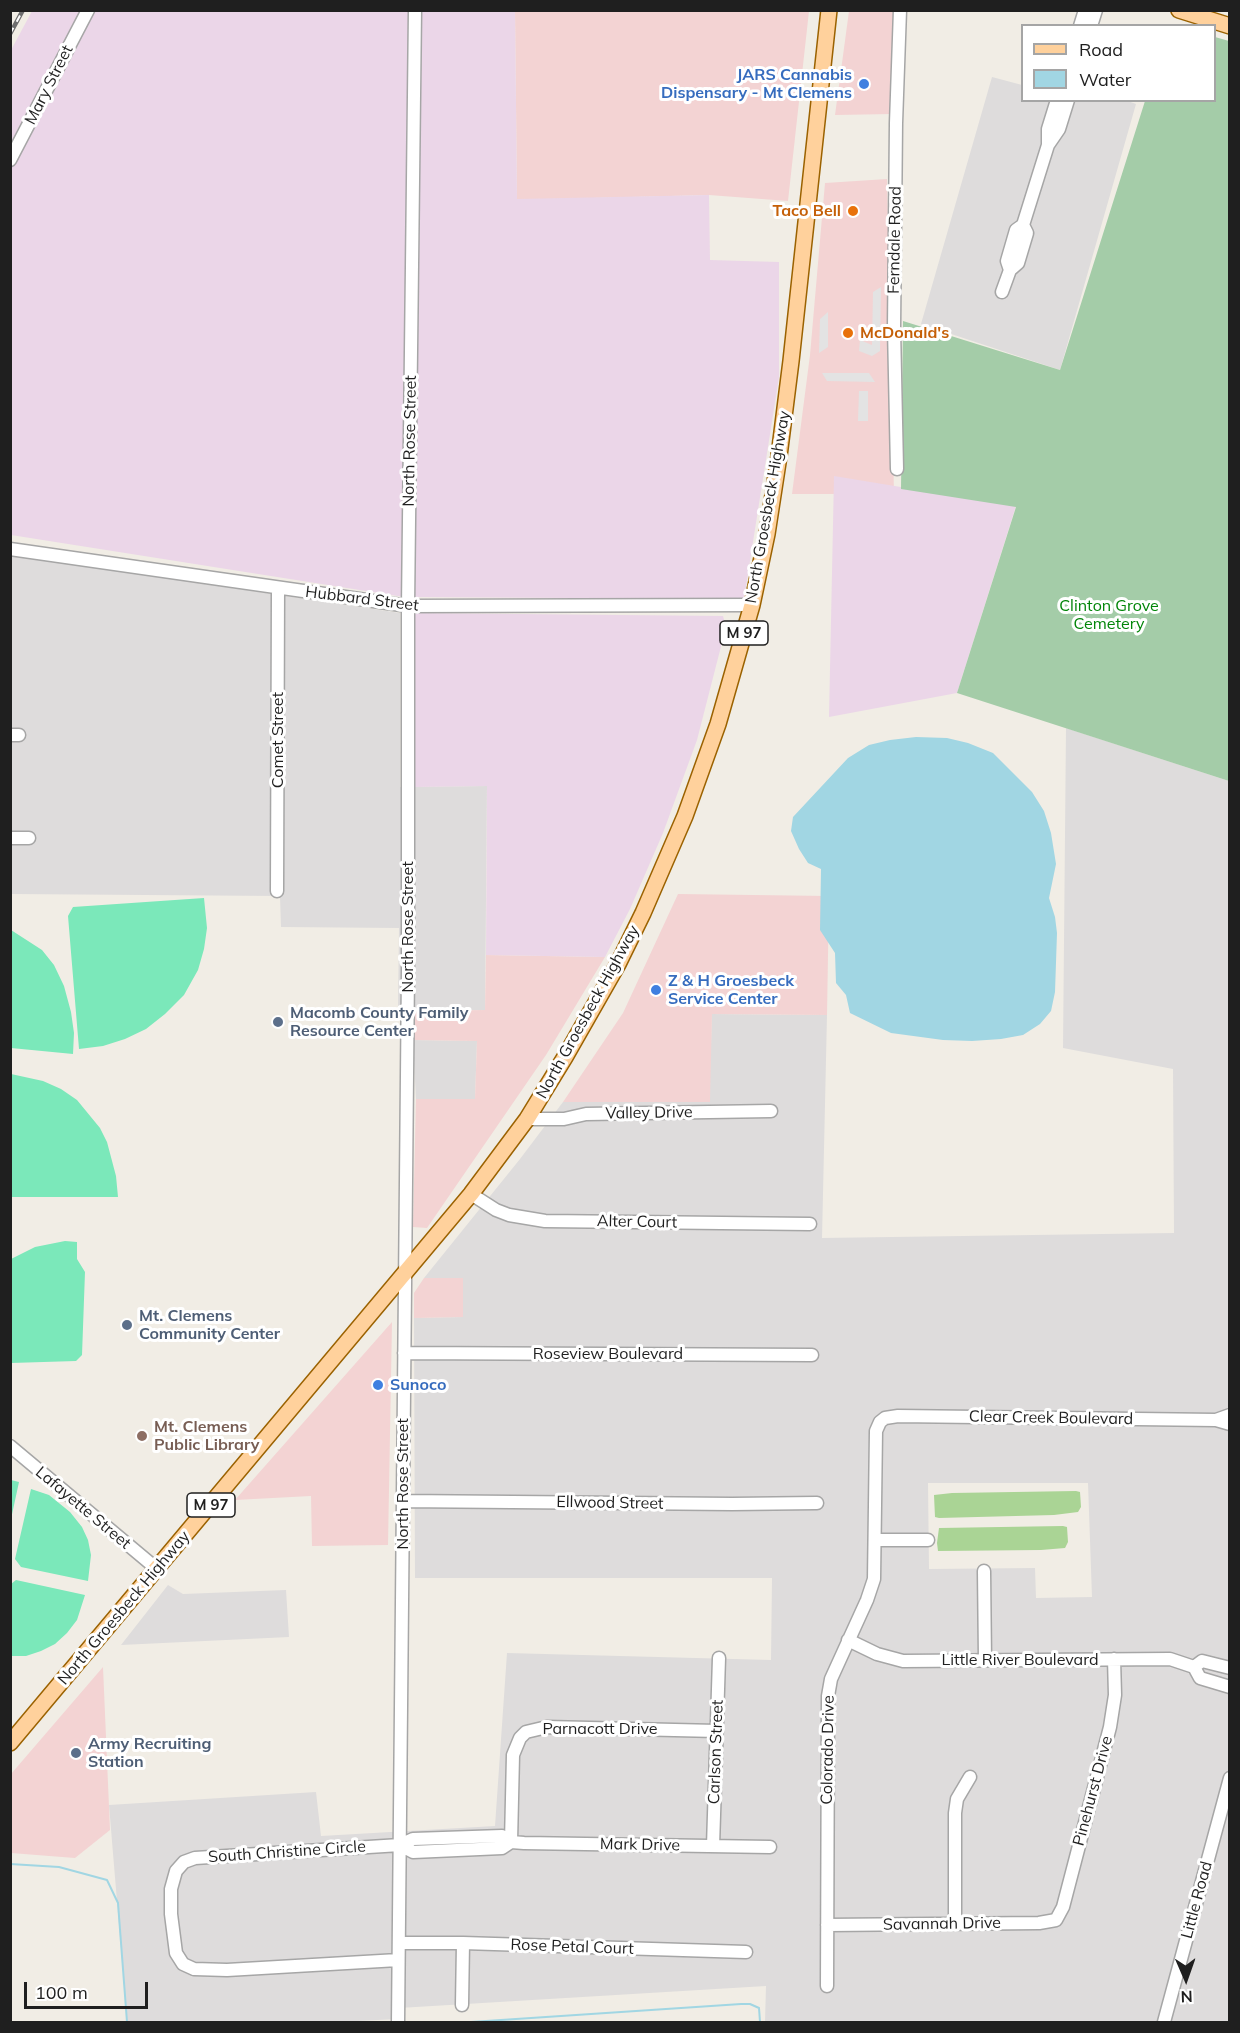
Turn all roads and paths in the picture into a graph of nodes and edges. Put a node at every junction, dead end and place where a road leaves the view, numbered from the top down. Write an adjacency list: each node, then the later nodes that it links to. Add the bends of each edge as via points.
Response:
1 (88, 10): 10 (street, Mary Street)
2 (415, 10): 16 (street, North Rose Street)
3 (829, 10): 15 (main road, North Groesbeck Highway / M 97, via 779,454)
4 (900, 10): 12 (street, Ferndale Road, via 894,328)
5 (1179, 10): 6 (main road)
6 (1230, 26)
7 (1056, 102): 9 (street, via 1048,129)
8 (1067, 102): 9 (street, via 1059,129)
9 (1048, 145): 11 (street, via 1023,225 1016,230)
10 (10, 160)
11 (1002, 292)
12 (897, 469)
13 (10, 549): 14 (street, Hubbard Street)
14 (278, 589): 16 (street, Hubbard Street); 19 (street, Comet Street)
15 (752, 605): 16 (street, Hubbard Street); 21 (main road, North Groesbeck Highway / M 97, via 706,760 662,871 610,980)
16 (408, 606): 24 (street, North Rose Street)
17 (10, 838): 18 (street)
18 (29, 838)
19 (278, 891)
20 (771, 1111): 21 (street, Valley Drive, via 586,1114 564,1119)
21 (527, 1119): 22 (main road, North Groesbeck Highway / M 97)
22 (471, 1194): 23 (street, Alter Court, via 509,1215 545,1221); 24 (main road, North Groesbeck Highway / M 97)
23 (810, 1224)
24 (405, 1274): 25 (street, North Rose Street); 36 (main road, North Groesbeck Highway / M 97)
25 (404, 1353): 26 (street, Roseview Boulevard); 32 (street, North Rose Street)
26 (812, 1355)
27 (1230, 1415): 29 (street, Clear Creek Boulevard)
28 (885, 1418): 29 (street, Clear Creek Boulevard); 34 (street, Colorado Drive, via 876,1431)
29 (1216, 1420): 30 (street, Clear Creek Boulevard)
30 (1230, 1424)
31 (10, 1446): 36 (street, Lafayette Street)
32 (402, 1501): 33 (street, Ellwood Street); 50 (street, North Rose Street)
33 (817, 1503)
34 (876, 1540): 35 (street); 38 (street, Colorado Drive, via 874,1579)
35 (928, 1540)
36 (157, 1569): 46 (main road, North Groesbeck Highway / M 97)
37 (984, 1571): 41 (street)
38 (848, 1640): 41 (street, Little River Boulevard, via 877,1654 903,1660); 55 (street, Colorado Drive, via 828,1696)
39 (718, 1658): 45 (street, Carlson Street)
40 (1114, 1659): 41 (street, Little River Boulevard); 42 (street, Little River Boulevard, via 1170,1659); 53 (street, Pinehurst Drive, via 1112,1719)
41 (985, 1660)
42 (1194, 1667): 43 (street, Little River Boulevard, via 1202,1661); 44 (street, Little River Boulevard, via 1200,1678)
43 (1226, 1667): 44 (street)
44 (1224, 1686)
45 (717, 1731): 49 (street, Parnacott Drive, via 547,1727 526,1732 519,1738 513,1755); 51 (street, Carlson Street)
46 (10, 1743)
47 (970, 1777): 54 (street, via 957,1799 955,1813)
48 (1230, 1778): 63 (street, Little Road)
49 (511, 1842): 50 (street, Mark Drive, via 502,1848 413,1852); 51 (street, Mark Drive)
50 (400, 1845): 56 (street, North Rose Street); 59 (street, South Christine Circle, via 195,1858 184,1862 173,1876 171,1889 176,1953 183,1964 194,1969)
51 (712, 1846): 52 (street, Mark Drive)
52 (770, 1847)
53 (1056, 1920): 54 (street, Savannah Drive)
54 (956, 1923): 55 (street, Savannah Drive)
55 (827, 1925): 60 (street, Colorado Drive)
56 (399, 1943): 57 (street, Rose Petal Court); 59 (street, North Rose Street)
57 (463, 1943): 58 (street, Rose Petal Court); 61 (street)
58 (746, 1952)
59 (399, 1960): 62 (street, North Rose Street)
60 (827, 1986)
61 (462, 2005)
62 (398, 2022)
63 (1164, 2022)

